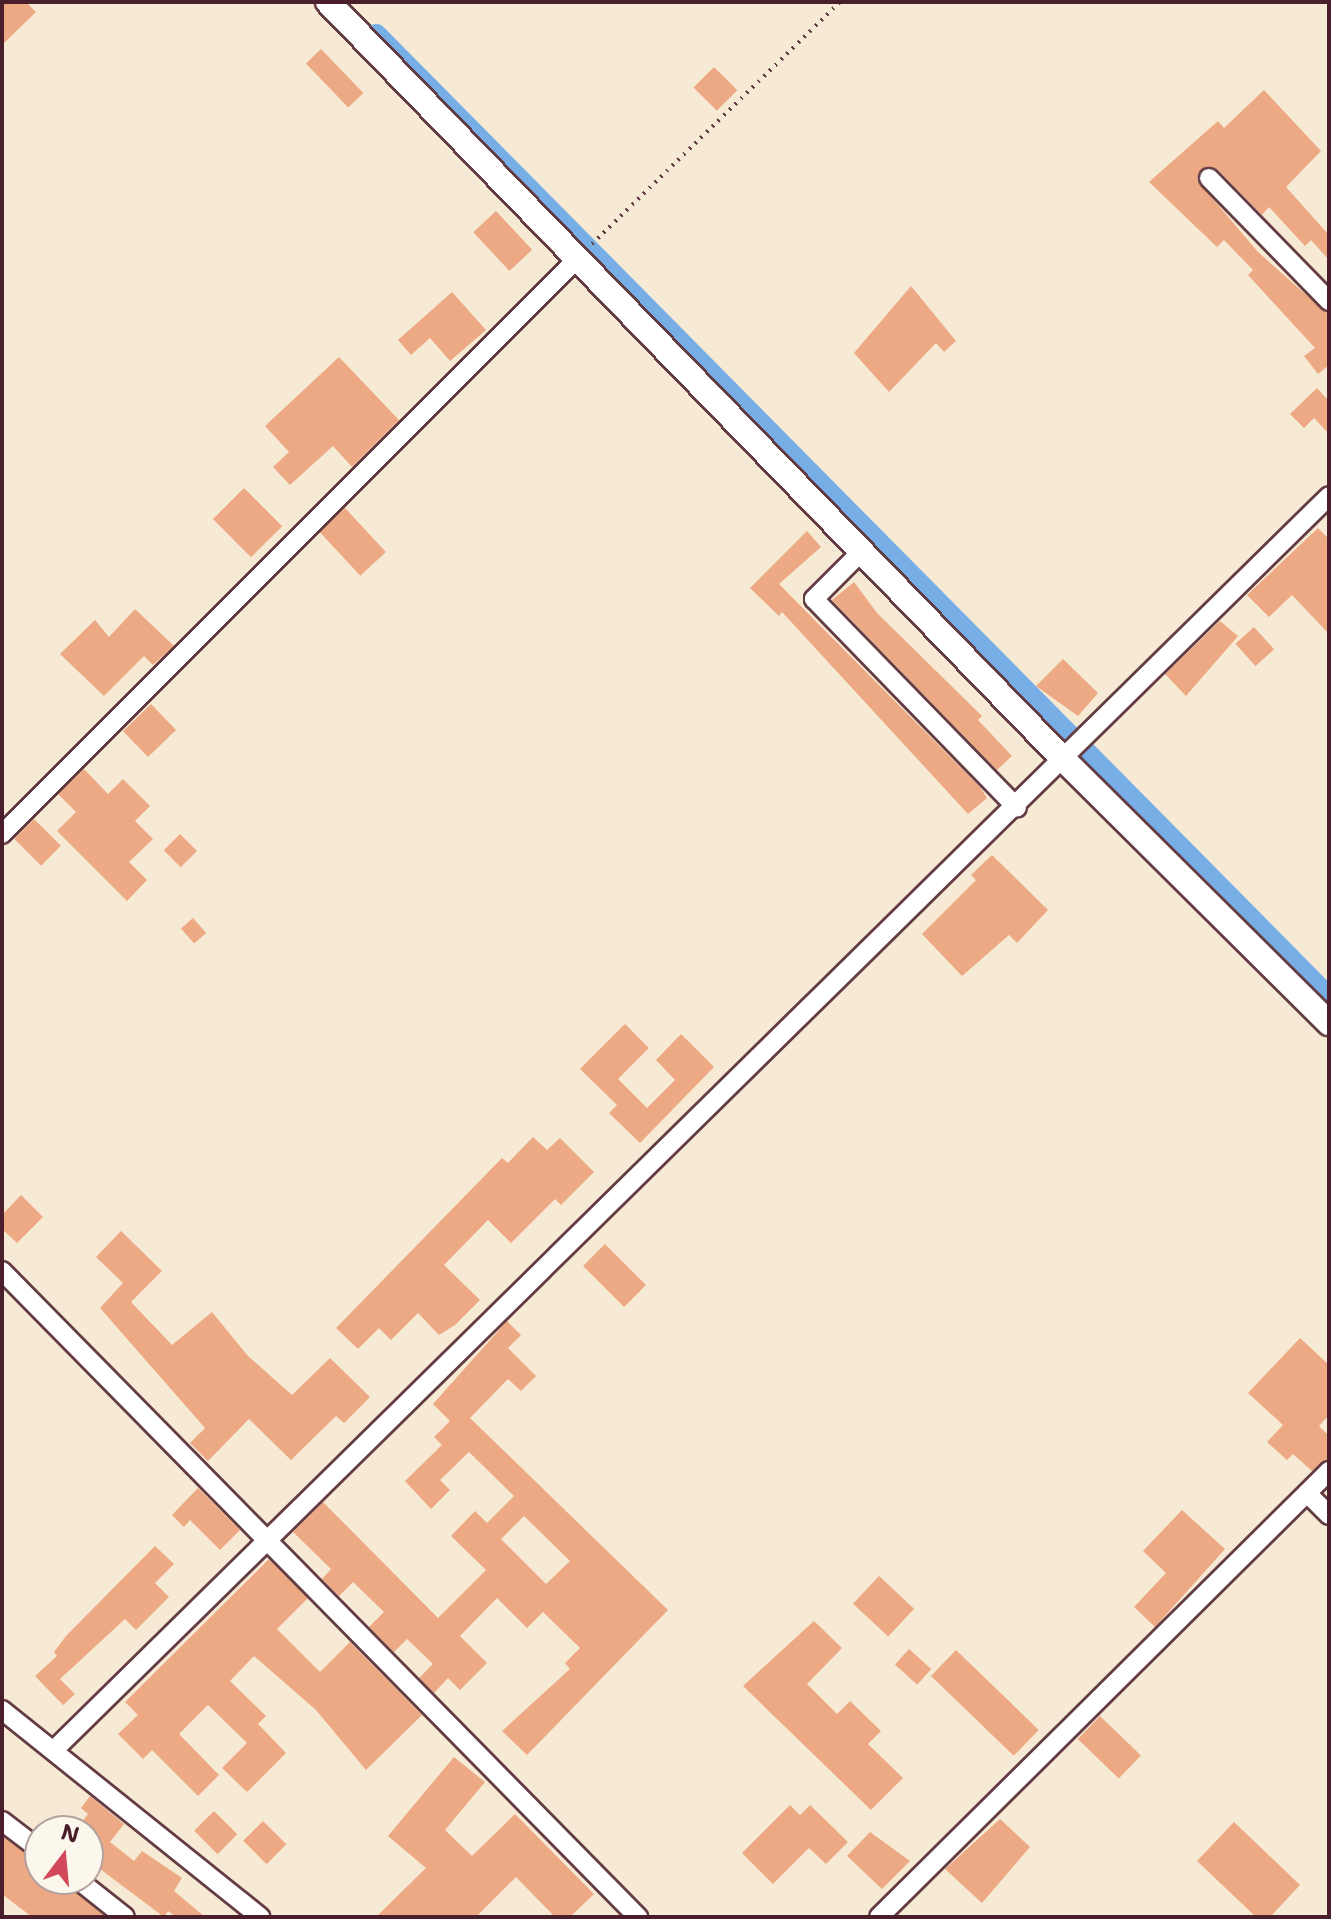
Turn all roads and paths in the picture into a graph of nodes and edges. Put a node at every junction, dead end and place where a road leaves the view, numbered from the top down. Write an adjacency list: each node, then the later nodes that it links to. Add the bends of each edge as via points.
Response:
1 (328, 2): 4 (street)
2 (840, 2): 4 (path)
3 (1209, 178): 5 (street)
4 (579, 257): 7 (street); 10 (street)
5 (1329, 301)
6 (1329, 496): 8 (street)
7 (862, 551): 8 (street); 9 (street, via 814,599)
8 (1065, 761): 9 (street); 11 (street)
9 (1017, 808): 16 (street)
10 (2, 834)
11 (1329, 1023)
12 (2, 1271): 16 (street)
13 (1329, 1471): 14 (street)
14 (1307, 1493): 15 (street); 25 (street)
15 (1329, 1515)
16 (269, 1538): 18 (street); 24 (street)
17 (2, 1710): 18 (street)
18 (54, 1750): 23 (street)
19 (2, 1821): 20 (street)
20 (24, 1838)
21 (97, 1895): 22 (street)
22 (125, 1917)
23 (260, 1917)
24 (638, 1917)
25 (879, 1917)

